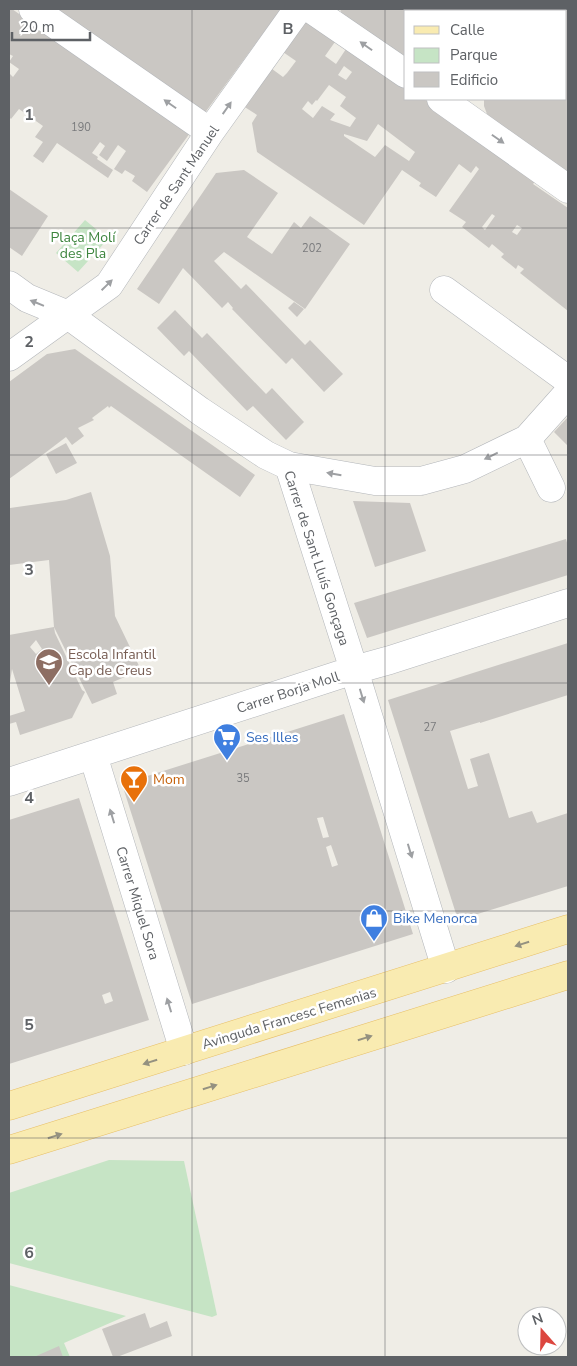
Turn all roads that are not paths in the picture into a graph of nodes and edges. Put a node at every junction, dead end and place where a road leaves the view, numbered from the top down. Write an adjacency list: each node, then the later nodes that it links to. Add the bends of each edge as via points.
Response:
1 (33, 9): 6 (street, one-way to 1)
2 (298, 9): 6 (street, Carrer de Sant Manuel, one-way to 2)
3 (311, 9): 4 (street, one-way to 3)
4 (404, 73)
5 (456, 103): 7 (street, one-way to 7)
6 (210, 132): 10 (street, Carrer de Sant Manuel, one-way to 6, via 109,285)
7 (568, 189)
8 (9, 285): 10 (street, Carrer de Sant Lluís Gonçaga, one-way to 8, via 27,298)
9 (444, 290): 12 (street)
10 (68, 315): 11 (street, Carrer de Sant Manuel); 15 (street, Carrer de Sant Lluís Gonçaga, via 233,433)
11 (9, 357)
12 (568, 380)
13 (568, 393): 14 (street)
14 (527, 439): 15 (street, one-way to 15, via 465,469 421,480 375,481); 16 (street)
15 (289, 466): 18 (street, Carrer de Sant Lluís Gonçaga)
16 (551, 488)
17 (568, 603): 18 (street, Carrer Borja Moll)
18 (354, 670): 19 (street, Carrer Borja Moll); 22 (street, Carrer de Sant Lluís Gonçaga, one-way to 22)
19 (93, 755): 20 (street, Carrer Borja Moll); 24 (street, Carrer Miquel Sora, one-way to 19)
20 (9, 782)
21 (568, 929): 22 (main road, Avinguda Francesc Femenias, one-way to 22)
22 (446, 969): 24 (main road, Avinguda Francesc Femenias)
23 (568, 975): 26 (main road, one-way to 23)
24 (184, 1051): 25 (main road, Avinguda Francesc Femenias, one-way to 25)
25 (9, 1106)
26 (9, 1150)

